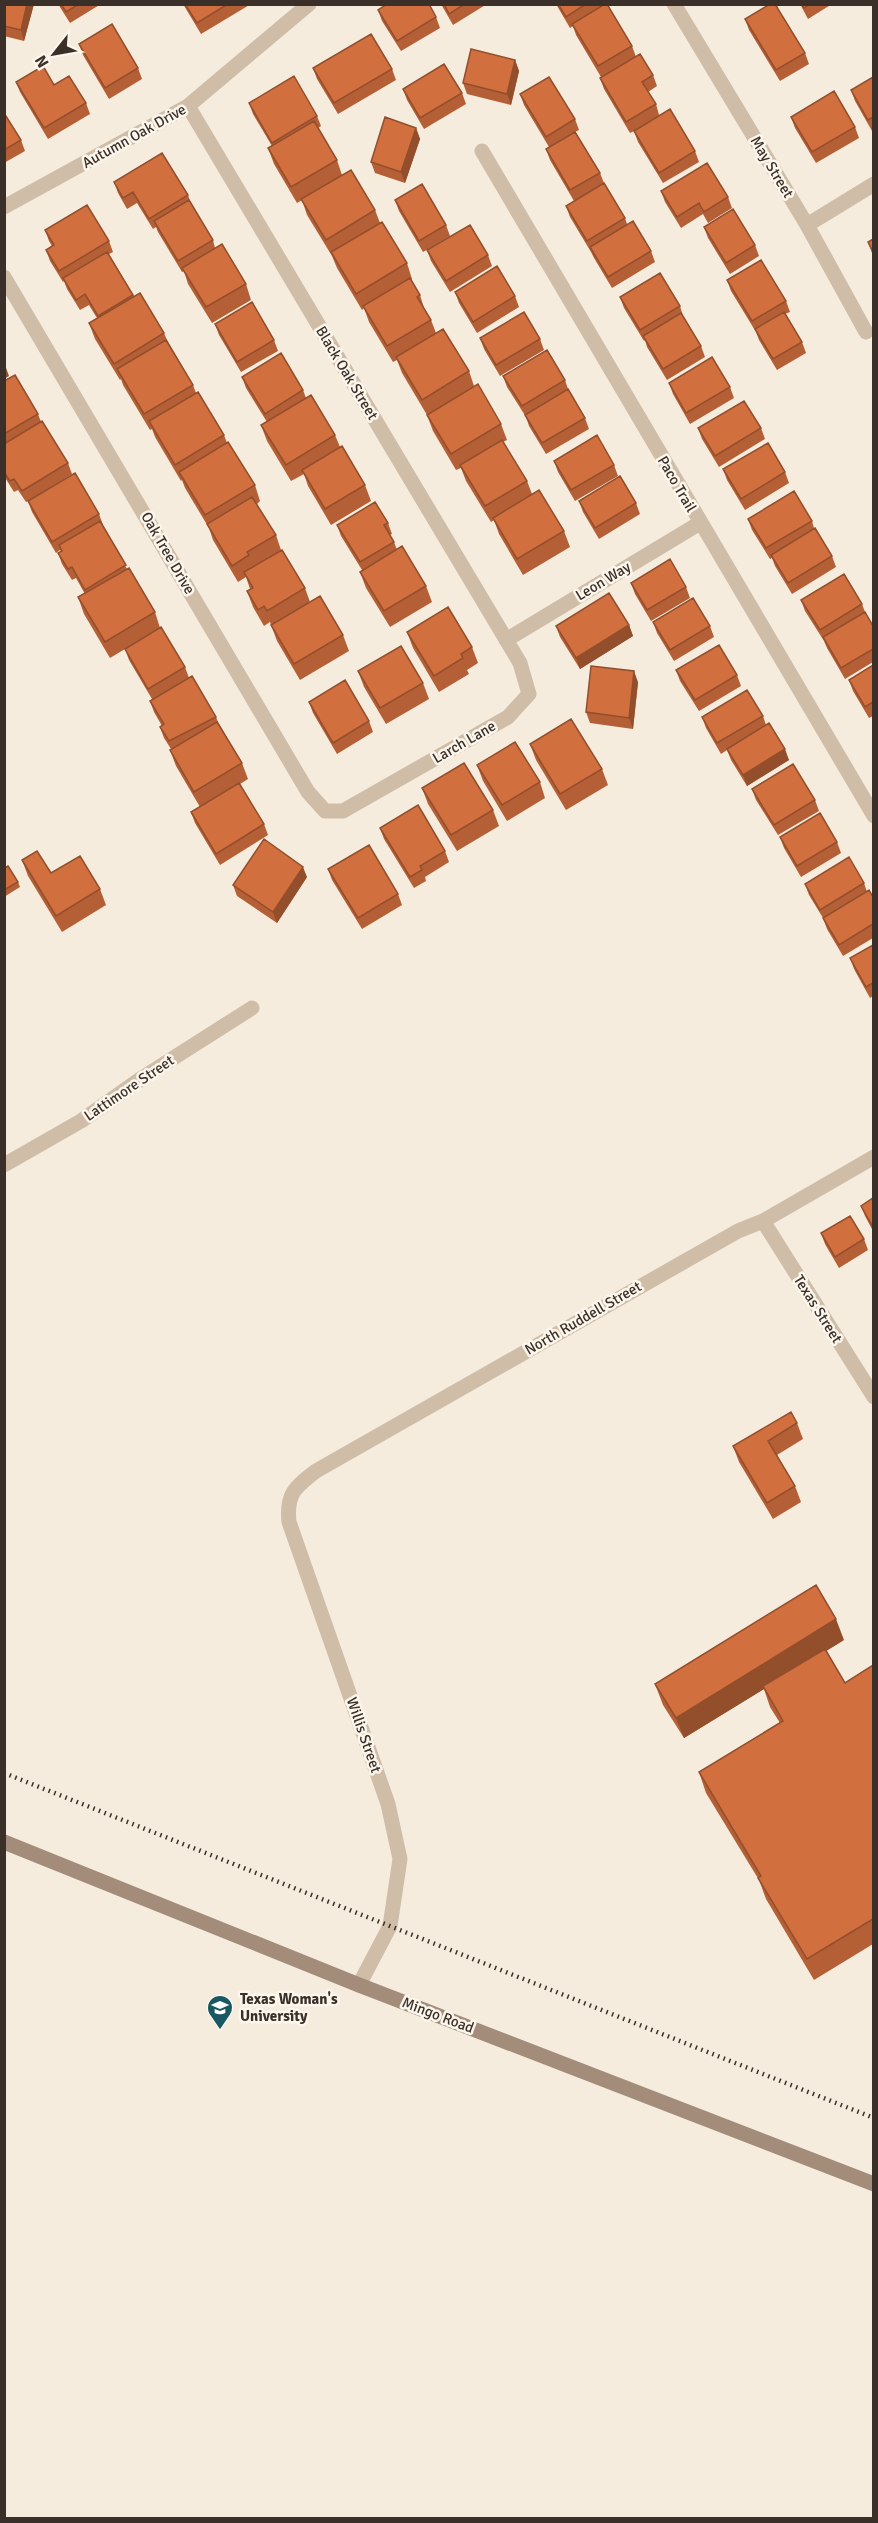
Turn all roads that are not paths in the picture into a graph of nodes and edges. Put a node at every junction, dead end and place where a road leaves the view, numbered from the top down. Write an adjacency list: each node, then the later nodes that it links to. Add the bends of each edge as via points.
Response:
1 (309, 4): 3 (street, Autumn Oak Drive)
2 (675, 5): 7 (street, May Street)
3 (188, 106): 6 (street, Autumn Oak Drive); 11 (street, Black Oak Street)
4 (482, 151): 10 (street, Paco Trail)
5 (873, 184): 7 (street)
6 (4, 207)
7 (807, 225): 9 (street, May Street)
8 (4, 277): 12 (street, Oak Tree Drive, via 308,792 325,811)
9 (867, 332)
10 (700, 523): 11 (street, Leon Way); 13 (street, Paco Trail)
11 (506, 640): 12 (street, Larch Lane, via 520,663 528,694 508,717)
12 (343, 811)
13 (873, 816)
14 (252, 1008): 16 (street, Lattimore Street, via 81,1121)
15 (873, 1157): 17 (street, North Ruddell Street)
16 (4, 1165)
17 (763, 1221): 18 (street, Texas Street); 19 (street, North Ruddell Street, via 738,1231 446,1396)
18 (873, 1397)
19 (296, 1486): 21 (street, Willis Street, via 287,1505 289,1522 388,1804 400,1859 390,1926)
20 (4, 1842): 21 (street, Mingo Road)
21 (359, 1984): 22 (street, Mingo Road)
22 (873, 2184)

